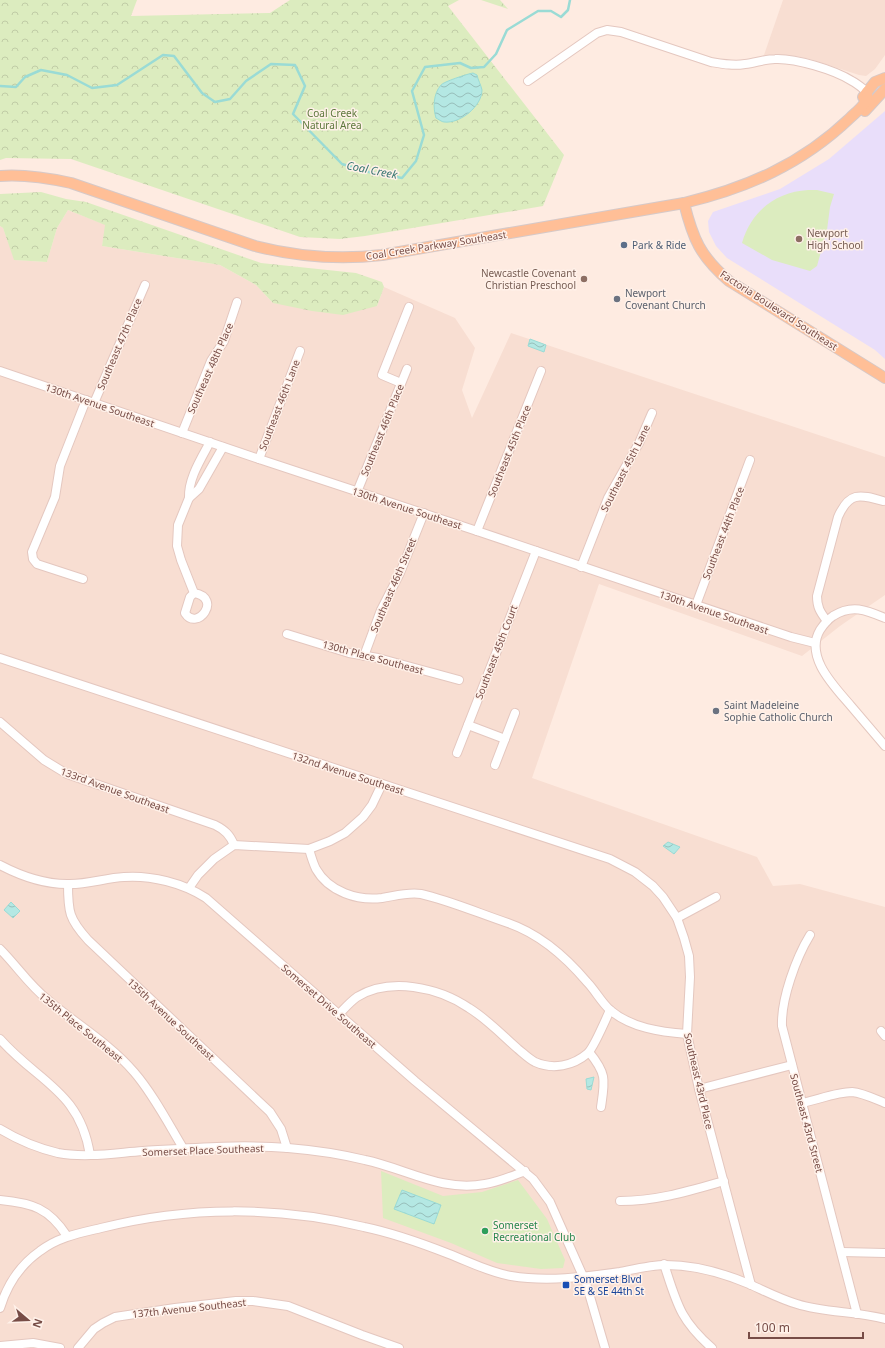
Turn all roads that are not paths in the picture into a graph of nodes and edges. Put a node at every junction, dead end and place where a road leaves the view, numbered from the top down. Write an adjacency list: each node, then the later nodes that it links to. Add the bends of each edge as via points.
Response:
1 (885, 78): 4 (main road, via 875,82)
2 (528, 81): 4 (street, via 597,34 607,30 621,32 723,65 744,65 767,59 798,62 839,74 854,81)
3 (885, 89): 5 (main road, Coal Creek Parkway Southeast, via 863,113 830,142)
4 (867, 92): 5 (main road, via 868,96 862,106)
5 (821, 143): 7 (main road, Coal Creek Parkway Southeast, via 768,175 727,191)
6 (0, 176): 7 (main road, Coal Creek Parkway Southeast, via 26,176 72,183 255,246 327,258 382,255)
7 (684, 203): 15 (main road, Factoria Boulevard Southeast, via 696,242 715,268 729,280)
8 (145, 285): 17 (street, Southeast 47th Place)
9 (237, 302): 19 (street, Southeast 48th Place, via 224,341 211,361)
10 (409, 307): 16 (street, via 382,375)
11 (300, 351): 22 (street, Southeast 46th Lane)
12 (407, 369): 16 (street, Southeast 46th Place)
13 (0, 370): 17 (street, 130th Avenue Southeast)
14 (541, 371): 28 (street, Southeast 45th Place)
15 (885, 378)
16 (401, 384): 24 (street, Southeast 46th Place)
17 (90, 401): 19 (street, 130th Avenue Southeast); 31 (street, Southeast 47th Place, via 60,466 55,497 32,552 37,564)
18 (652, 413): 30 (street, Southeast 45th Lane, via 639,443 608,498)
19 (182, 433): 20 (street, 130th Avenue Southeast)
20 (210, 442): 21 (street, 130th Avenue Southeast); 25 (street, via 196,468)
21 (223, 447): 22 (street, 130th Avenue Southeast); 25 (street, via 199,489)
22 (259, 459): 24 (street, 130th Avenue Southeast)
23 (750, 460): 33 (street, Southeast 44th Place)
24 (358, 492): 27 (street, 130th Avenue Southeast)
25 (189, 498): 32 (street, via 178,525 177,546)
26 (883, 501): 35 (street, via 857,497 846,501 842,508 817,596 819,610)
27 (424, 513): 28 (street, 130th Avenue Southeast); 38 (street, Southeast 46th Street, via 400,573 381,610)
28 (477, 531): 29 (street, 130th Avenue Southeast)
29 (536, 551): 30 (street, 130th Avenue Southeast); 43 (street, Southeast 45th Court)
30 (582, 567): 33 (street, 130th Avenue Southeast)
31 (83, 579)
32 (194, 593)
33 (696, 605): 37 (street, 130th Avenue Southeast)
34 (885, 618): 35 (street, via 862,609 852,609 842,611)
35 (827, 621): 37 (street, via 817,635)
36 (287, 634): 38 (street, 130th Place Southeast)
37 (815, 643): 45 (street, via 818,659 830,680)
38 (364, 656): 40 (street, 130th Place Southeast)
39 (0, 658): 48 (street, 132nd Avenue Southeast)
40 (459, 680)
41 (515, 713): 44 (street)
42 (0, 722): 49 (street, 133rd Avenue Southeast, via 55,768 215,825 227,832)
43 (468, 725): 44 (street); 46 (street, Southeast 45th Court)
44 (505, 739): 47 (street)
45 (885, 746)
46 (457, 753)
47 (495, 765)
48 (382, 784): 50 (street, via 363,817 345,833); 55 (street, 132nd Avenue Southeast, via 610,859 635,872 653,886)
49 (234, 845): 50 (street); 53 (street, via 214,859)
50 (309, 849): 58 (street, via 316,869 337,889 349,895 381,898 421,894 512,924 531,933 569,961)
51 (0, 864): 52 (street, Somerset Drive Southeast, via 37,880)
52 (68, 884): 53 (street, Somerset Drive Southeast, via 136,877); 70 (street, 135th Avenue Southeast, via 68,907 76,926 270,1112 281,1129)
53 (189, 888): 59 (street, Somerset Drive Southeast, via 206,898)
54 (716, 897): 55 (street)
55 (677, 918): 60 (street, Southeast 43rd Place, via 689,956)
56 (810, 935): 63 (street, Southeast 43rd Street, via 802,948 783,1005 782,1026)
57 (0, 949): 69 (street, 135th Place Southeast, via 33,988 111,1049 135,1073)
58 (610, 1010): 60 (street, via 634,1024 651,1030); 62 (street)
59 (339, 1014): 62 (street, via 358,997 374,991 400,986 421,988 470,1008 533,1061 541,1064 567,1065); 72 (street, Somerset Drive Southeast, via 415,1081)
60 (687, 1034): 64 (street, Southeast 43rd Place)
61 (0, 1039): 71 (street, via 67,1101 84,1128)
62 (589, 1052): 67 (street, via 599,1064 604,1080)
63 (792, 1065): 64 (street); 65 (street, Southeast 43rd Street)
64 (699, 1089): 73 (street, Southeast 43rd Place)
65 (802, 1103): 66 (street, via 852,1092); 77 (street, Southeast 43rd Street)
66 (885, 1103)
67 (601, 1107)
68 (0, 1129): 71 (street, Somerset Place Southeast, via 13,1137 45,1149)
69 (183, 1148): 70 (street, Somerset Place Southeast); 71 (street, Somerset Place Southeast)
70 (287, 1148): 72 (street, Somerset Place Southeast, via 366,1160 431,1181 456,1186 486,1184)
71 (90, 1155)
72 (525, 1171): 80 (street, Somerset Drive Southeast, via 550,1202)
73 (724, 1181): 75 (street, via 657,1199); 81 (street, Southeast 43rd Place)
74 (0, 1200): 76 (street, via 30,1204 43,1210 52,1216)
75 (620, 1201)
76 (67, 1236): 80 (street, via 155,1216 188,1212 241,1211 290,1214 330,1219 408,1238 488,1270 512,1276); 82 (street, via 41,1249 26,1262 15,1275)
77 (842, 1252): 78 (street); 83 (street, Southeast 43rd Street)
78 (885, 1252)
79 (664, 1264): 80 (street); 81 (street, via 702,1268); 90 (street, via 680,1311 693,1330)
80 (583, 1277): 89 (street, Somerset Drive Southeast)
81 (751, 1285): 83 (street, via 778,1298 812,1309)
82 (0, 1308)
83 (857, 1314): 84 (street)
84 (885, 1319)
85 (0, 1346): 86 (street, via 34,1343)
86 (60, 1348)
87 (78, 1348): 88 (street, 137th Avenue Southeast, via 94,1329 115,1317 242,1301 288,1306)
88 (399, 1348)
89 (605, 1348)
90 (712, 1348)

